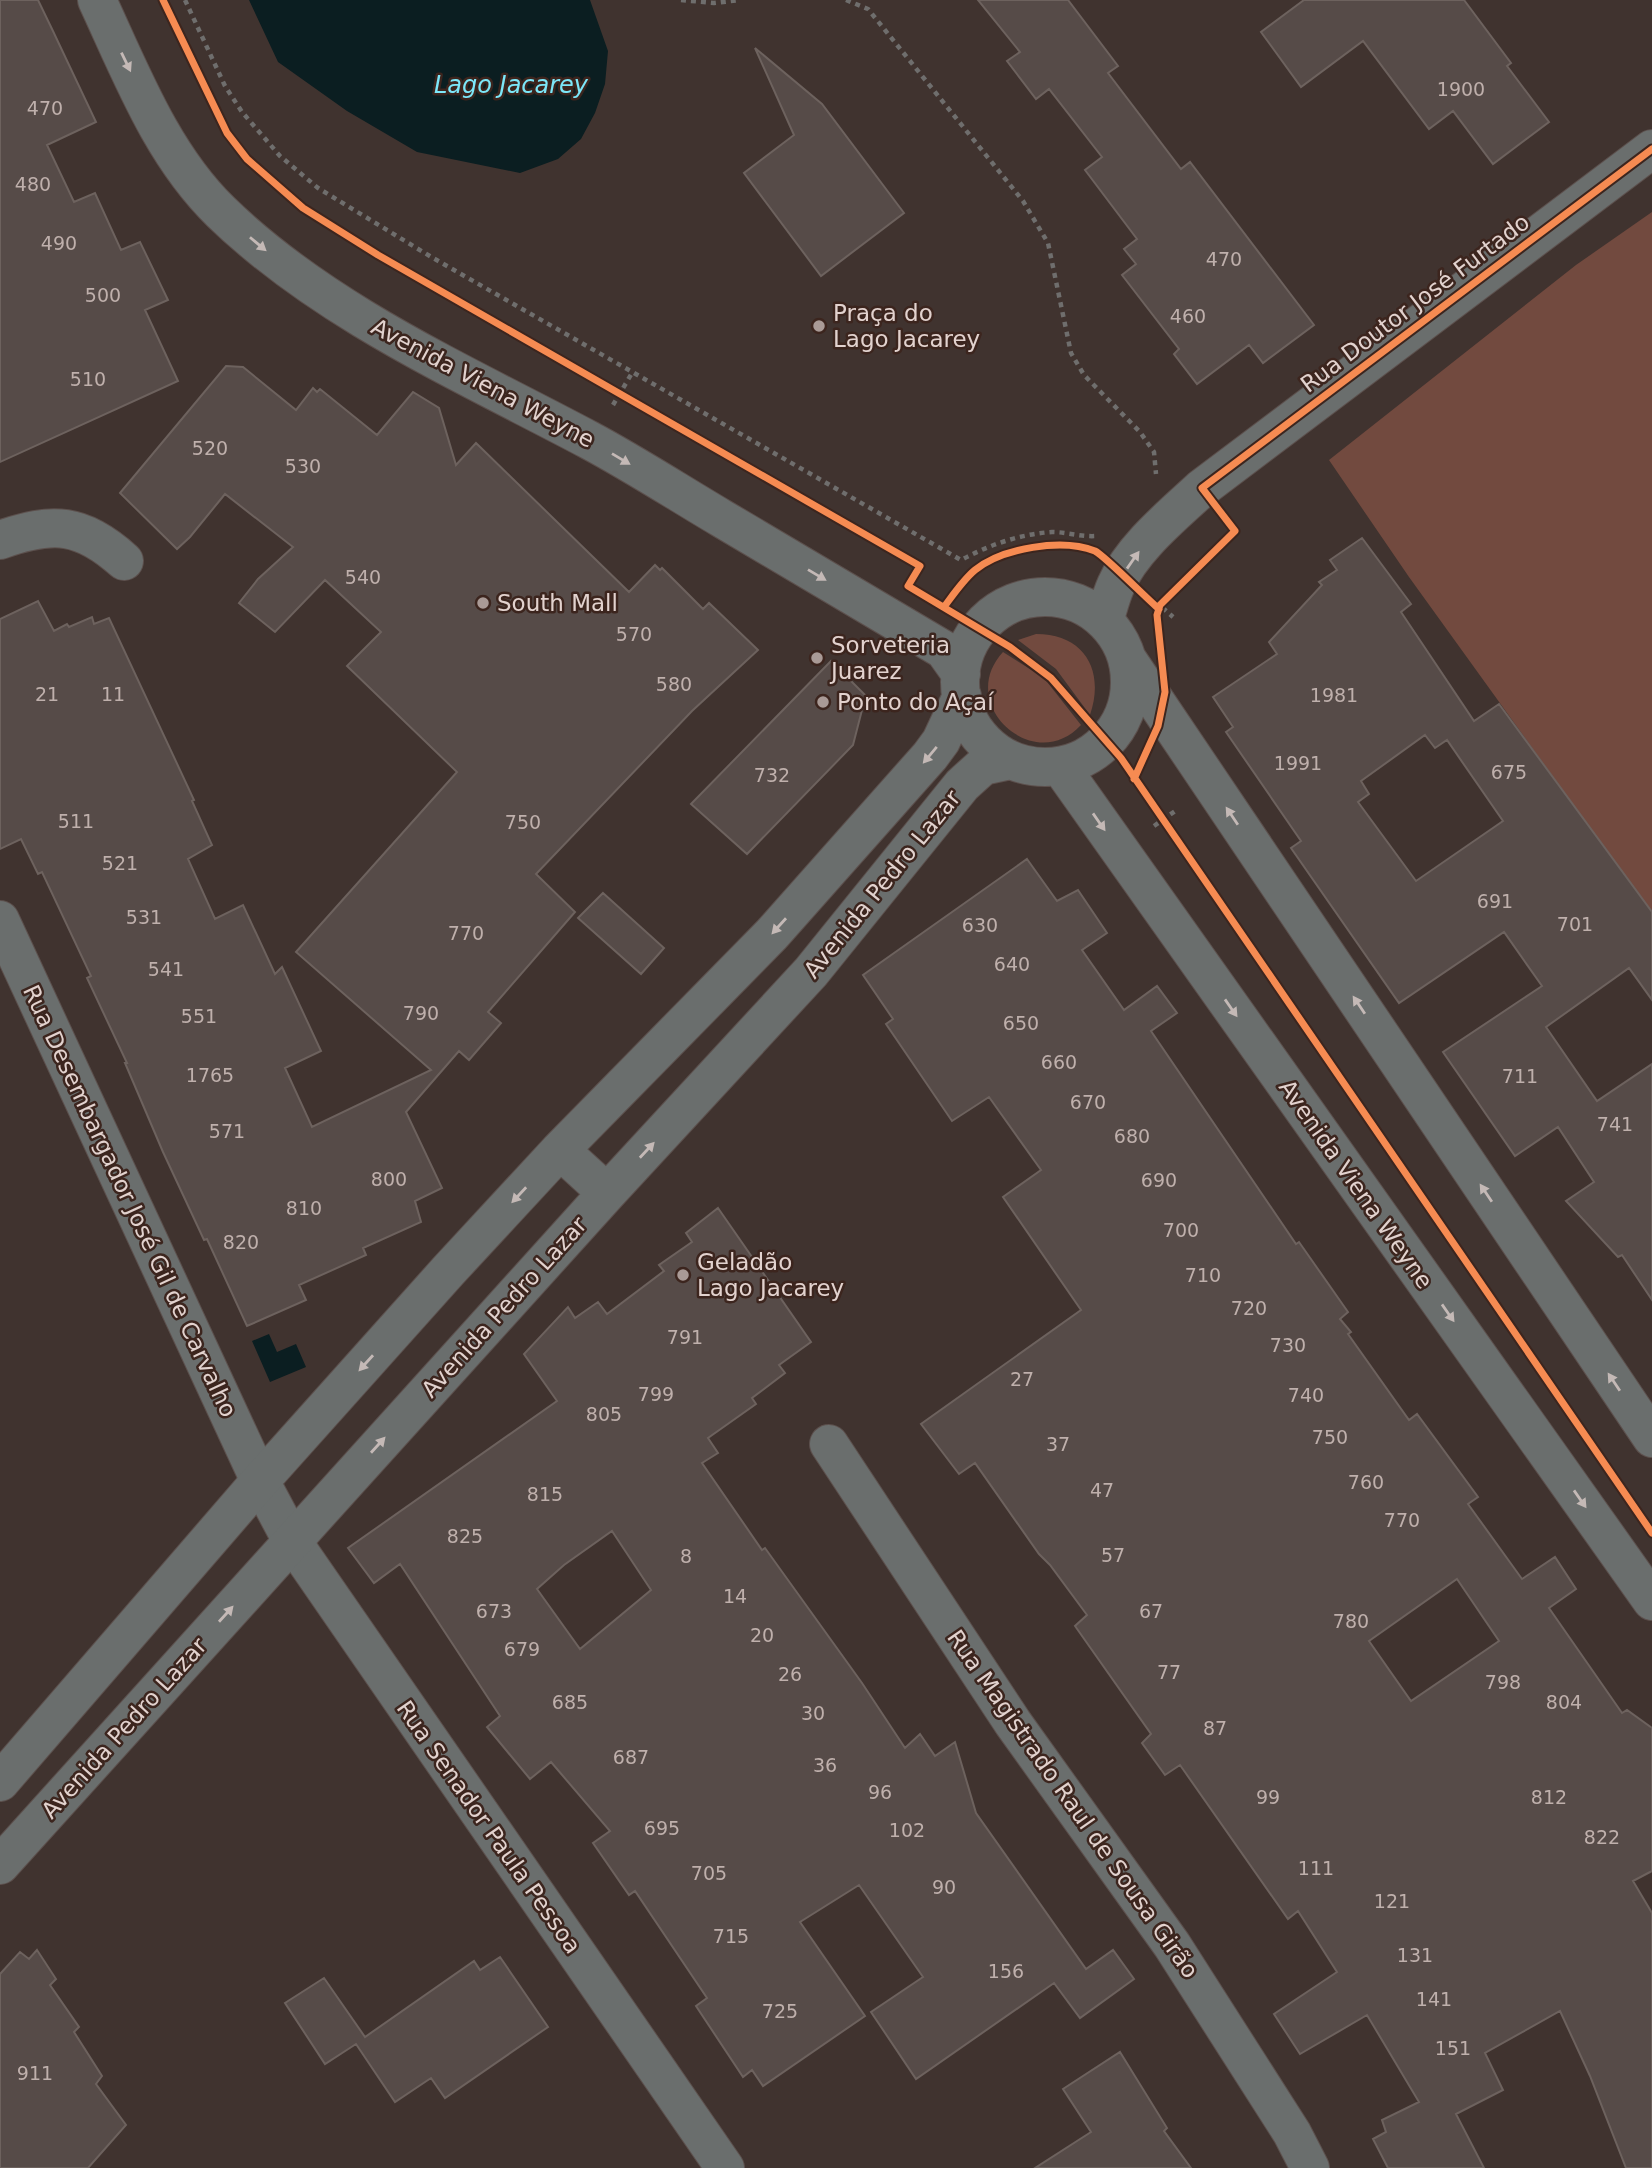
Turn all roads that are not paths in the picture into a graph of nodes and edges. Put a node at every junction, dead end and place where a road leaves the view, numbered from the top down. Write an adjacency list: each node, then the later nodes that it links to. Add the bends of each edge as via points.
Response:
1 (97, 0): 7 (street, Avenida Viena Weyne, one-way to 7, via 172,149 220,211 285,267 380,328 592,442 944,650)
2 (1652, 149): 5 (street, Rua Doutor José Furtado, one-way to 2, via 1121,575 1147,540 1202,488)
3 (0, 540): 4 (street, via 30,529 69,528 106,544)
4 (124, 561)
5 (1104, 621): 6 (street); 7 (street, via 1063,599 1017,601 997,612 969,644)
6 (1127, 659): 9 (street, via 1128,704 1119,727 1108,742 1083,759); 13 (street, one-way to 6)
7 (962, 685): 8 (street, via 965,710 974,729); 11 (street, Avenida Pedro Lazar, one-way to 11, via 941,741 912,777 772,934)
8 (1011, 760): 9 (street); 12 (street, Avenida Pedro Lazar, one-way to 8, via 811,972 962,785 983,766)
9 (1060, 766): 17 (street, Avenida Viena Weyne, one-way to 17)
10 (0, 920): 15 (street, Rua Desembargador José Gil de Carvalho)
11 (560, 1150): 12 (street); 15 (street, Avenida Pedro Lazar, one-way to 15)
12 (607, 1193): 16 (street, Avenida Pedro Lazar, one-way to 12)
13 (1652, 1438)
14 (830, 1444): 22 (street, Rua Magistrado Raul de Sousa Girão, via 1013,1723 1172,1945)
15 (260, 1481): 16 (street, Rua Senador Paula Pessoa); 18 (street, Avenida Pedro Lazar)
16 (292, 1541): 19 (street, Avenida Pedro Lazar, one-way to 16); 21 (street, Rua Senador Paula Pessoa)
17 (1652, 1601)
18 (1, 1781): 19 (street)
19 (43, 1816): 20 (street, Avenida Pedro Lazar)
20 (0, 1865)
21 (726, 2168)
22 (1310, 2168)

